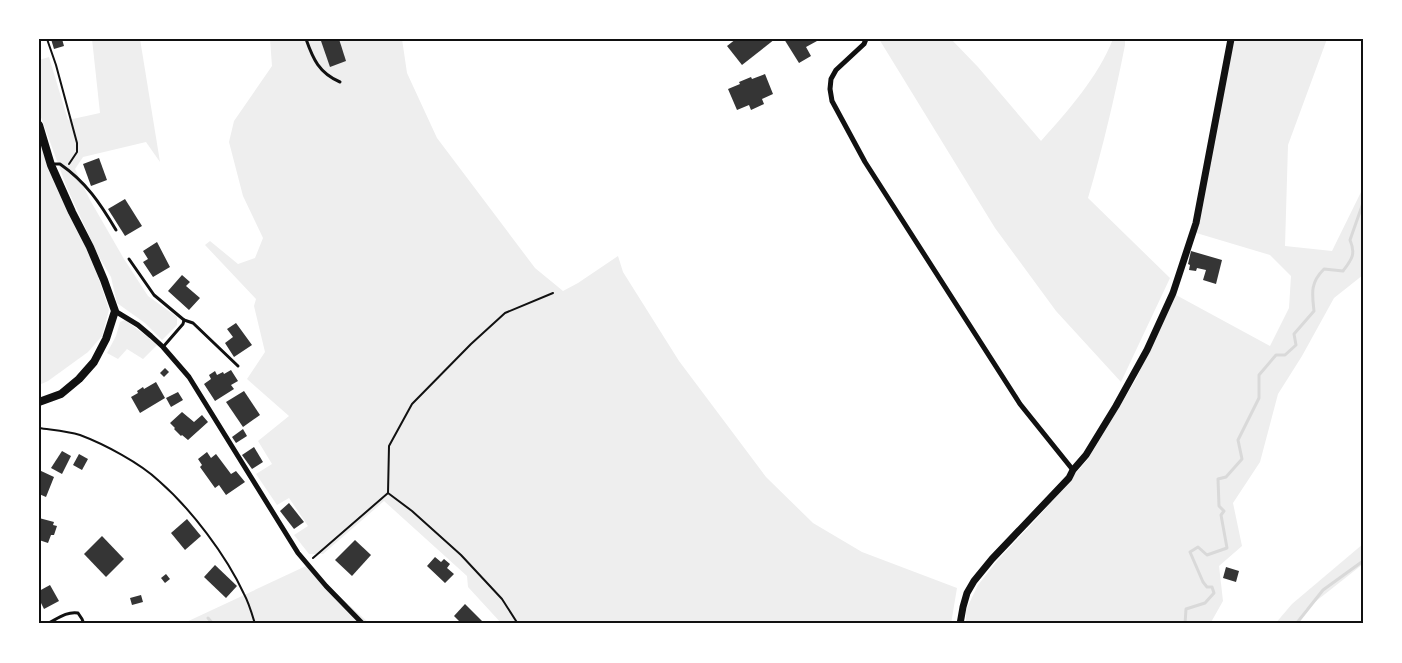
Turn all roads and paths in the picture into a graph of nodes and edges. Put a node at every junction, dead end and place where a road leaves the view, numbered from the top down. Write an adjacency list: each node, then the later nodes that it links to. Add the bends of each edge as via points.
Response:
1 (47, 39): 8 (path, via 77,142 74,158)
2 (306, 39): 5 (lane, via 317,65)
3 (866, 39): 18 (street, via 831,79 832,101 865,162 1020,404)
4 (1231, 39): 18 (street, via 1196,223 1173,293 1116,406)
5 (340, 82)
6 (39, 125): 7 (main road)
7 (51, 165): 8 (lane); 12 (main road)
8 (65, 168): 9 (lane, via 99,201)
9 (116, 230)
10 (129, 259): 13 (lane, via 154,295)
11 (553, 293): 19 (path, via 505,313 412,404 389,446)
12 (115, 311): 14 (street); 16 (main road, via 94,362 61,394)
13 (184, 320): 14 (lane); 15 (lane, via 193,323)
14 (163, 347): 20 (street, via 189,377)
15 (238, 366)
16 (39, 402)
17 (39, 428): 23 (path, via 95,441 158,480 194,518 222,557 246,596)
18 (1073, 470): 26 (street, via 974,581)
19 (388, 493): 20 (path); 25 (path, via 461,555 502,599)
20 (307, 563): 24 (street)
21 (47, 624): 22 (lane, via 73,612 78,613)
22 (84, 624)
23 (255, 624)
24 (363, 624)
25 (518, 624)
26 (960, 624)

